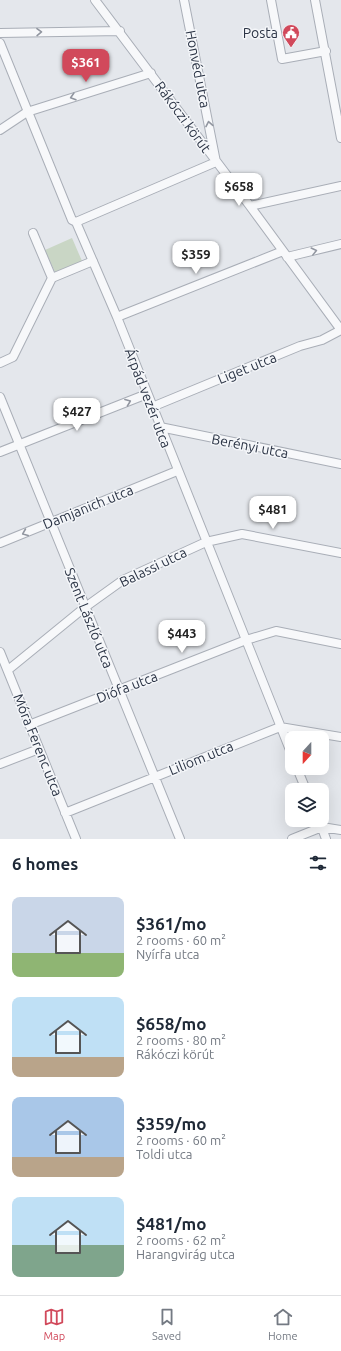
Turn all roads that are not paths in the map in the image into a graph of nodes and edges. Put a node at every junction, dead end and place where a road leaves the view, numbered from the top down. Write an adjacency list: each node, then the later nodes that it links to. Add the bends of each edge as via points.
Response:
1 (96, 0): 5 (street, Rákóczi körút)
2 (184, 0): 13 (street, Honvéd utca, one-way to 2)
3 (271, 0): 8 (street, via 282,60)
4 (315, 0): 8 (street)
5 (120, 31): 6 (street, one-way to 5); 9 (street, Rákóczi körút)
6 (0, 33)
7 (1, 48): 10 (street, Árpád vezér utca)
8 (326, 51): 12 (street)
9 (151, 73): 10 (street, one-way to 10); 13 (street, Rákóczi körút)
10 (27, 112): 11 (street); 16 (street, Árpád vezér utca, via 72,220)
11 (0, 130)
12 (341, 138)
13 (216, 162): 15 (street, Rákóczi körút); 16 (street)
14 (341, 186): 15 (street)
15 (250, 206): 19 (street, Rákóczi körút)
16 (76, 222): 20 (street, Árpád vezér utca)
17 (33, 233): 21 (street)
18 (341, 244): 19 (street, one-way to 18)
19 (285, 254): 22 (street); 23 (street, Rákóczi körút)
20 (93, 261): 21 (street); 22 (street, Árpád vezér utca)
21 (52, 278): 24 (street, via 13,357)
22 (116, 317): 25 (street, Árpád vezér utca)
23 (341, 330): 27 (street, Liget utca, via 322,340 300,346)
24 (0, 363)
25 (147, 394): 27 (street, Árpád vezér utca); 29 (street, one-way to 25)
26 (0, 397): 29 (street, Szent László utca)
27 (152, 407): 28 (street, Árpád vezér utca)
28 (160, 427): 31 (street, Berényi utca); 32 (street, Árpád vezér utca)
29 (18, 444): 30 (street); 33 (street, Szent László utca)
30 (0, 452)
31 (341, 464)
32 (177, 471): 33 (street, Damjanich utca); 34 (street, Árpád vezér utca)
33 (50, 522): 35 (street, Damjanich utca, one-way to 35); 37 (street, Szent László utca)
34 (206, 542): 36 (street, Balassi utca, via 242,534); 37 (street, Balassi utca, via 123,580); 38 (street, Árpád vezér utca)
35 (0, 543)
36 (341, 553)
37 (84, 608): 41 (street, Balassi utca); 42 (street, Szent László utca)
38 (246, 640): 39 (street, Diófa utca, via 276,631); 42 (street, Diófa utca); 44 (street, Árpád vezér utca)
39 (341, 644)
40 (0, 652): 41 (street, Móra Ferenc utca)
41 (8, 670): 43 (street, Móra Ferenc utca)
42 (119, 690): 43 (street, Diófa utca); 49 (street, Szent László utca)
43 (29, 725): 47 (street, Móra Ferenc utca)
44 (280, 727): 45 (street); 46 (street, Árpád vezér utca); 49 (street, Liliom utca)
45 (341, 737)
46 (285, 739)
47 (39, 749): 48 (street); 50 (street, Móra Ferenc utca)
48 (0, 764)
49 (154, 777): 50 (street, Liliom utca); 56 (street, Szent László utca)
50 (65, 813): 55 (street, Móra Ferenc utca)
51 (314, 827): 57 (street)
52 (321, 827): 58 (street)
53 (329, 827): 54 (street)
54 (341, 830)
55 (76, 839)
56 (180, 839)
57 (292, 839)
58 (326, 839)

